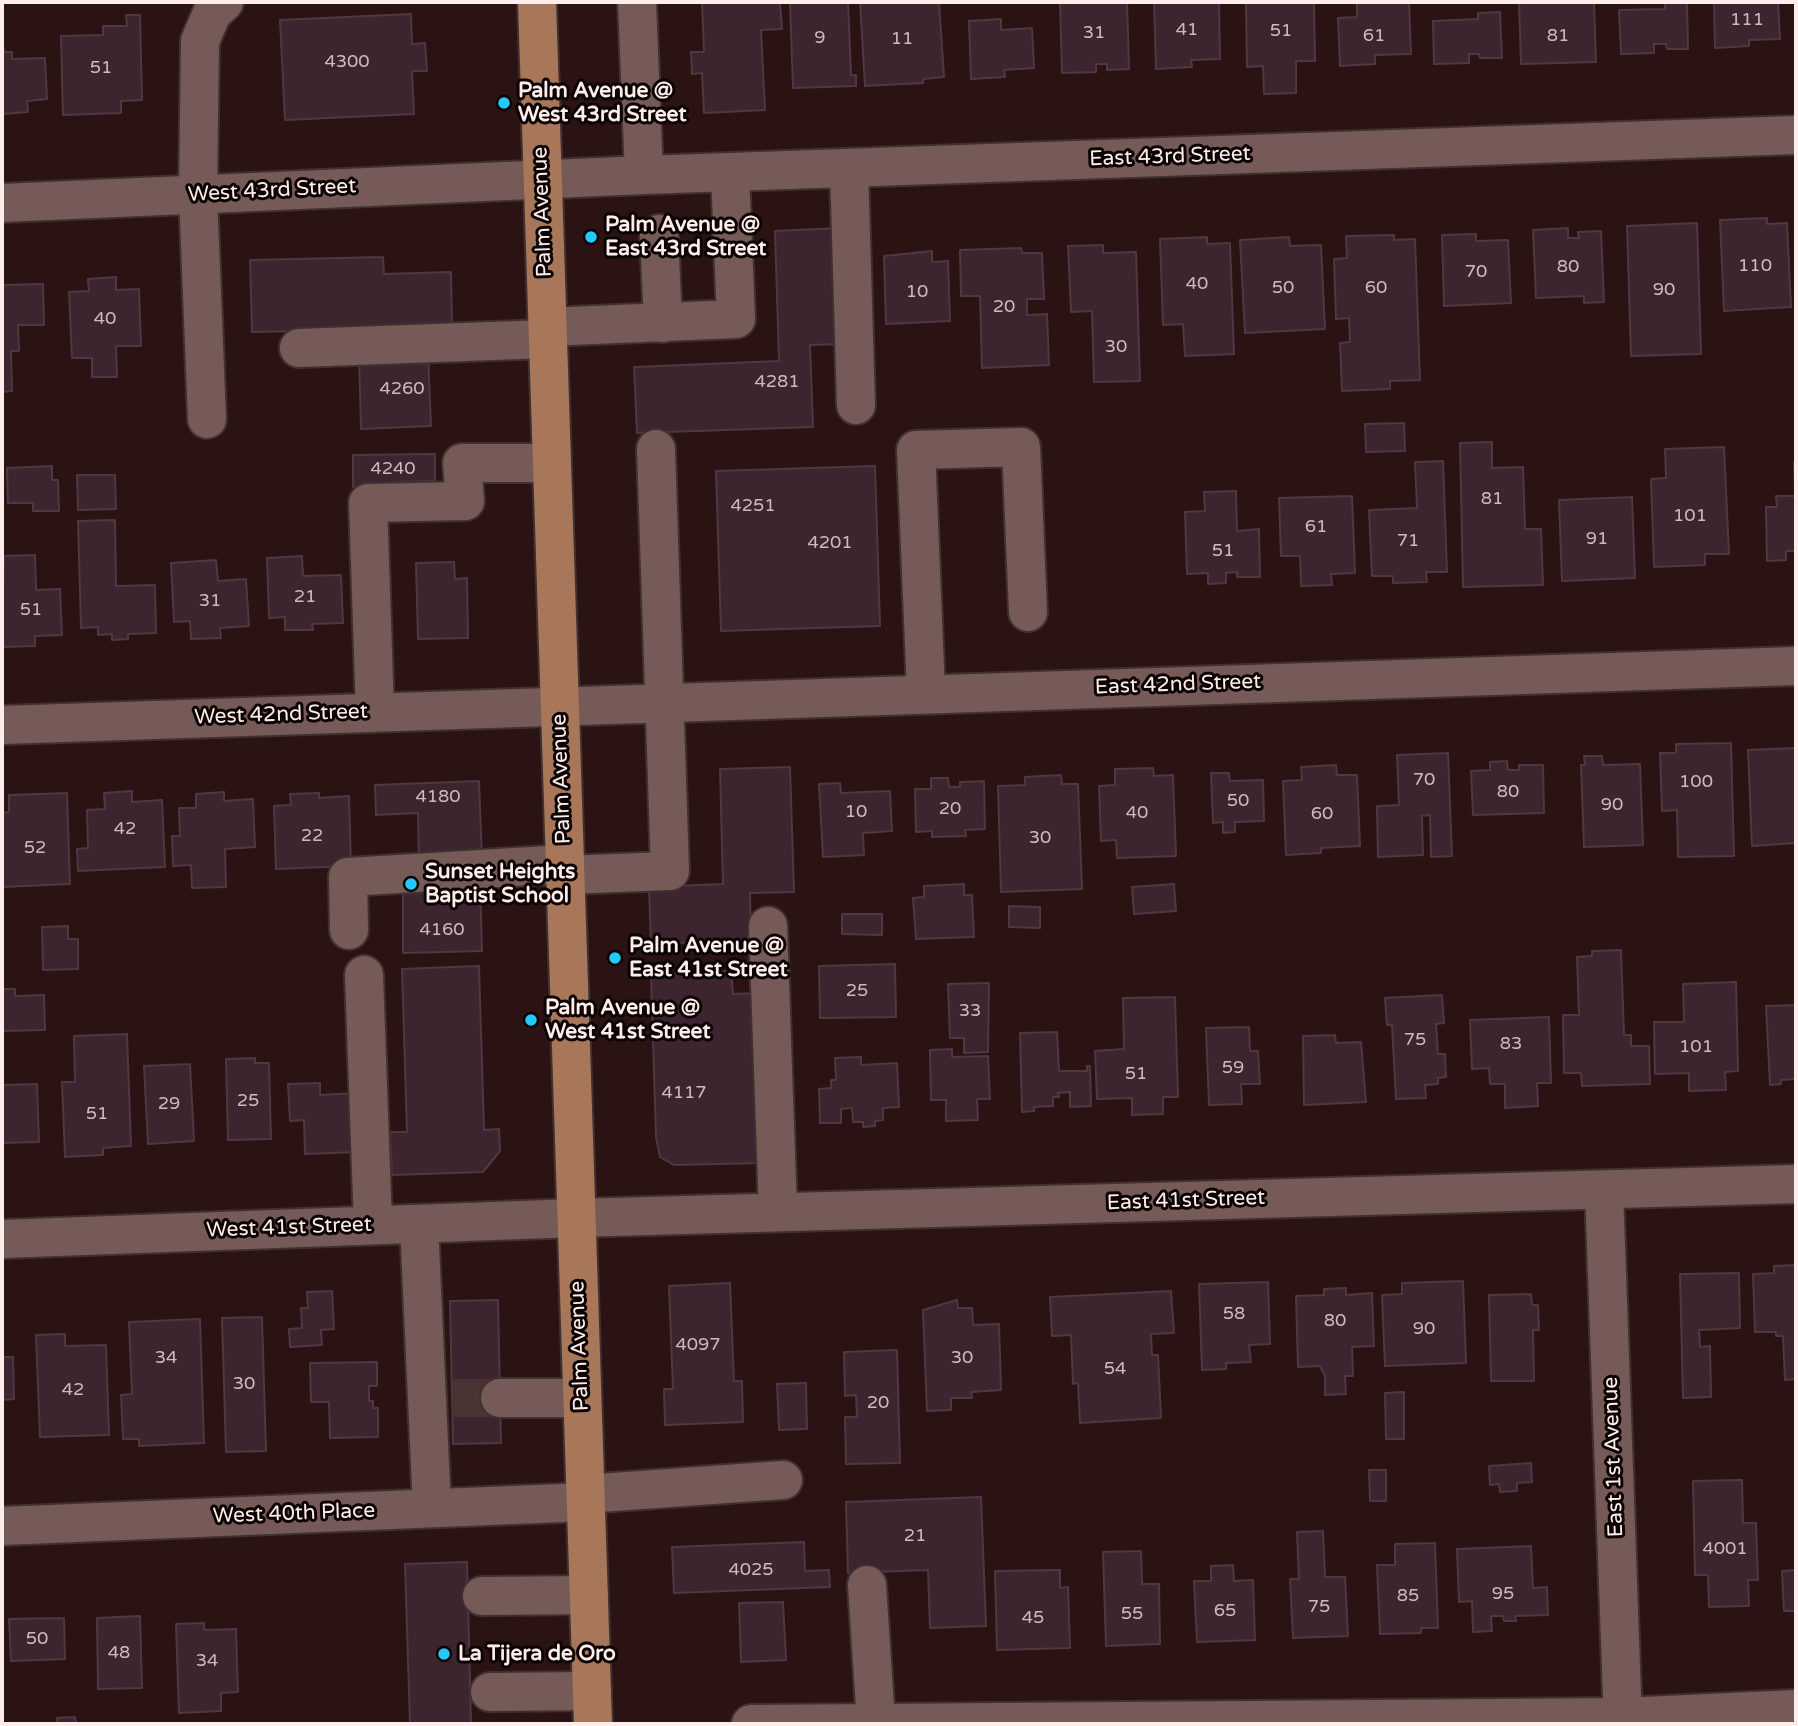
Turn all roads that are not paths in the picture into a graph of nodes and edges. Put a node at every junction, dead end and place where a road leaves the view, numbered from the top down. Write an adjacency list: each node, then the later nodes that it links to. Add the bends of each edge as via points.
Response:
1 (224, 2): 9 (street, via 212,13 200,41)
2 (537, 2): 8 (main road, Palm Avenue)
3 (637, 2): 7 (street)
4 (1796, 135): 5 (street, East 43rd Street)
5 (849, 168): 6 (street, East 43rd Street); 15 (street)
6 (730, 173): 7 (street, East 43rd Street); 12 (street, via 736,319)
7 (644, 175): 8 (street, East 43rd Street)
8 (543, 179): 9 (street, West 43rd Street); 13 (main road, Palm Avenue)
9 (198, 194): 10 (street, West 43rd Street); 16 (street)
10 (2, 203)
11 (659, 234): 12 (street)
12 (663, 323): 13 (street)
13 (547, 333): 14 (street); 18 (main road, Palm Avenue)
14 (299, 348)
15 (856, 405)
16 (207, 419)
17 (656, 449): 22 (street)
18 (552, 463): 23 (main road, Palm Avenue); 24 (street, via 462,463 465,501 368,503)
19 (1028, 612): 21 (street, via 1021,447 916,450)
20 (1796, 666): 21 (street, East 42nd Street)
21 (926, 693): 22 (street, East 42nd Street)
22 (664, 702): 23 (street, East 42nd Street); 26 (street, via 670,872)
23 (560, 705): 24 (street, West 42nd Street); 26 (main road, Palm Avenue)
24 (374, 712): 25 (street, West 42nd Street)
25 (2, 725)
26 (565, 869): 28 (street, via 348,877); 33 (main road, Palm Avenue)
27 (768, 926): 32 (street)
28 (349, 930)
29 (364, 975): 35 (street)
30 (1796, 1184): 31 (street, East 41st Street)
31 (1604, 1190): 32 (street, East 41st Street); 49 (street, East 1st Avenue)
32 (778, 1212): 33 (street, East 41st Street)
33 (576, 1218): 34 (street, West 41st Street); 38 (main road, Palm Avenue)
34 (419, 1224): 35 (street, West 41st Street); 41 (street, via 440,1399)
35 (373, 1225): 36 (street, West 41st Street)
36 (2, 1239)
37 (500, 1398): 38 (street)
38 (582, 1398): 40 (main road, Palm Avenue)
39 (783, 1480): 40 (street, West 40th Place)
40 (585, 1498): 41 (street, West 40th Place); 44 (main road, Palm Avenue)
41 (432, 1508): 42 (street, West 40th Place)
42 (2, 1526)
43 (867, 1585): 50 (street)
44 (589, 1595): 45 (street); 47 (main road, Palm Avenue)
45 (482, 1596)
46 (490, 1692): 47 (street)
47 (592, 1708)
48 (1796, 1709): 49 (street)
49 (1623, 1721): 51 (street)
50 (876, 1723): 51 (street); 52 (street)
51 (999, 1723)
52 (751, 1724)

